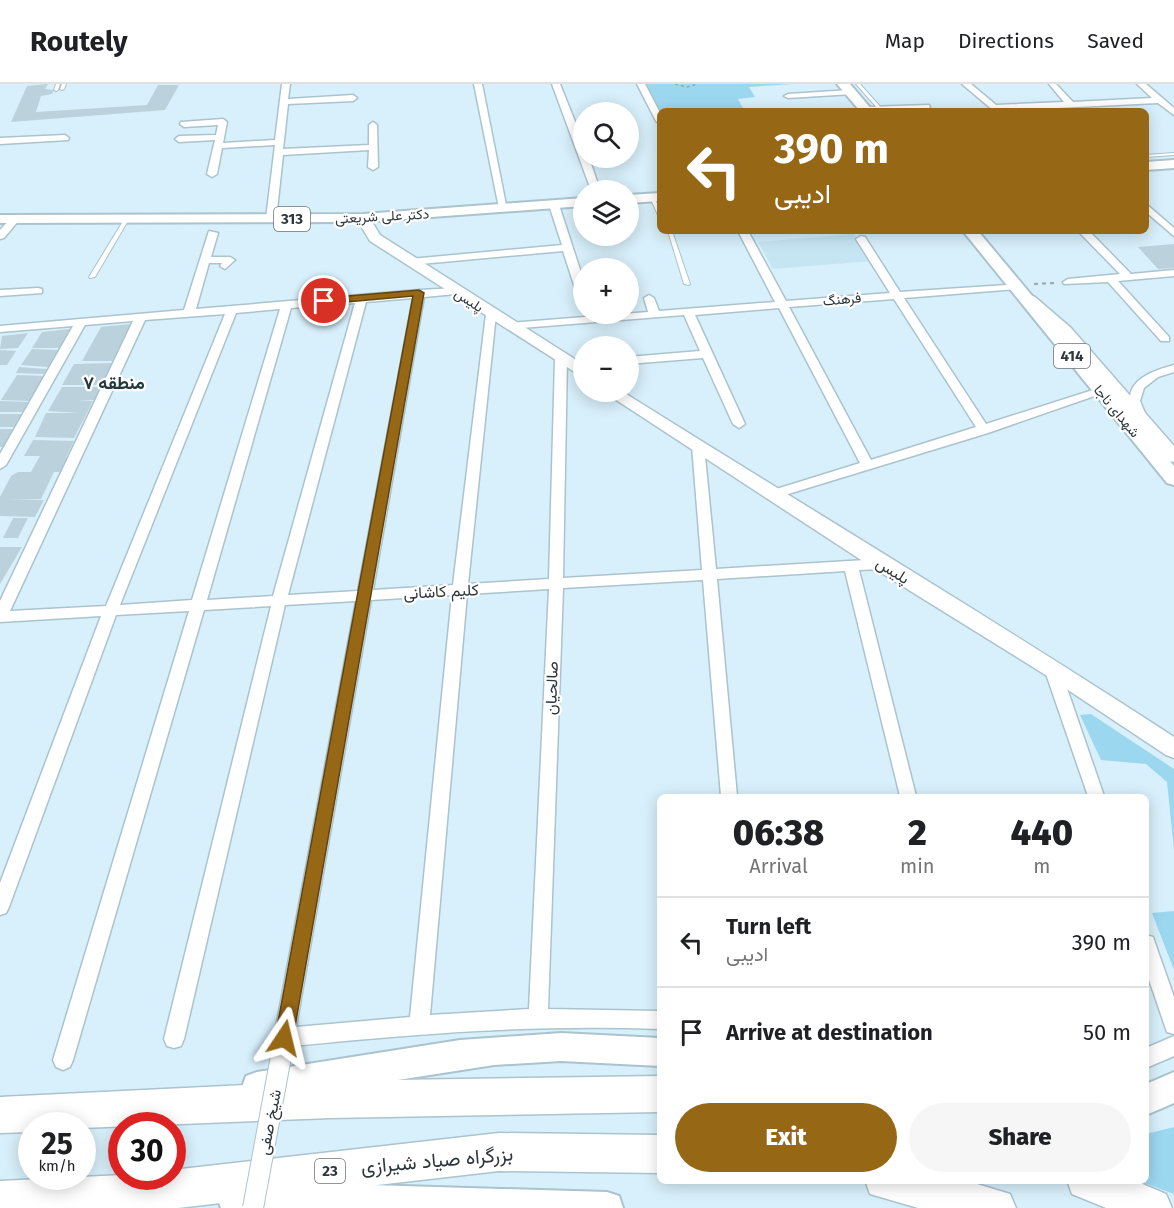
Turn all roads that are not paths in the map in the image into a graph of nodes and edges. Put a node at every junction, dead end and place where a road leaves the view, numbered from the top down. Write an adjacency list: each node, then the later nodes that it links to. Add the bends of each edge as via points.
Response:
1 (286, 84): 13 (street)
2 (478, 84): 39 (street)
3 (556, 84): 22 (street)
4 (641, 84): 19 (street)
5 (966, 84): 14 (street, via 994,108)
6 (1141, 84): 12 (street)
7 (1052, 85): 14 (street)
8 (850, 87): 9 (street); 15 (main road); 16 (lane)
9 (788, 96)
10 (917, 96): 17 (street)
11 (353, 98): 13 (street)
12 (1159, 100): 14 (street); 18 (street)
13 (284, 102): 27 (street)
14 (1072, 105)
15 (864, 108)
16 (878, 108)
17 (927, 108)
18 (1174, 112)
19 (657, 115)
20 (184, 124): 26 (street, via 223,122)
21 (373, 125): 28 (street)
22 (573, 128)
23 (65, 138): 25 (street)
24 (180, 139): 26 (street)
25 (0, 141)
26 (218, 141): 27 (street); 34 (street)
27 (279, 147): 28 (street); 41 (street)
28 (372, 147): 33 (street)
29 (1174, 154): 30 (lane)
30 (1149, 156)
31 (1174, 164): 32 (main road)
32 (1149, 166)
33 (373, 167)
34 (212, 174)
35 (656, 197): 36 (main road)
36 (639, 198)
37 (573, 203): 38 (main road, دکتر علی شریعتی / 313)
38 (554, 205): 39 (main road, دکتر علی شریعتی / 313); 53 (street)
39 (504, 208): 43 (main road, دکتر علی شریعتی / 313)
40 (1149, 210): 46 (street)
41 (271, 217): 42 (lane); 43 (main road, دکتر علی شریعتی / 313); 44 (main road, دکتر علی شریعتی / 313)
42 (5, 218): 44 (main road, دکتر علی شریعتی / 313); 51 (street)
43 (363, 218): 55 (main road, پلیس, via 375,238)
44 (127, 219): 59 (lane)
45 (213, 233): 54 (street)
46 (1174, 233)
47 (671, 234): 63 (lane)
48 (745, 234): 73 (street)
49 (973, 234): 66 (main road, شهدای ناجا / 414)
50 (1086, 234): 60 (street)
51 (0, 236)
52 (861, 239): 69 (street)
53 (567, 248): 55 (street); 57 (street)
54 (204, 260): 56 (street, via 230,260); 76 (street)
55 (410, 262): 65 (main road, پلیس)
56 (225, 266)
57 (573, 266)
58 (1174, 273): 60 (street)
59 (92, 277)
60 (1128, 277): 61 (street)
61 (1110, 278): 62 (street); 85 (street)
62 (1068, 282)
63 (687, 284)
64 (38, 291): 67 (street)
65 (456, 291): 68 (street); 77 (main road, پلیس)
66 (1021, 291): 69 (street, فرهنگ); 91 (main road, شهدای ناجا / 414); 93 (main road, via 1065,331)
67 (0, 293)
68 (419, 293): 70 (street); 107 (street, شیخ صفی)
69 (897, 295): 73 (street, فرهنگ); 95 (street)
70 (362, 298): 72 (street); 108 (street)
71 (649, 298): 78 (street)
72 (287, 304): 74 (street); 109 (street)
73 (782, 304): 75 (street, فرهنگ); 99 (street)
74 (232, 309): 76 (street); 110 (street)
75 (688, 312): 78 (street, فرهنگ); 86 (street)
76 (189, 313): 80 (street)
77 (491, 314): 83 (main road, پلیس); 106 (street)
78 (654, 314): 79 (street, فرهنگ)
79 (639, 315)
80 (141, 317): 82 (street); 111 (street)
81 (573, 320): 83 (street, فرهنگ)
82 (81, 322): 84 (street); 98 (street)
83 (510, 326): 88 (main road, پلیس)
84 (0, 330)
85 (1165, 339)
86 (707, 354): 87 (street); 94 (street)
87 (639, 360)
88 (573, 365)
89 (1174, 368): 93 (street, via 1154,375 1135,392 1134,401)
90 (573, 389): 105 (street, صالحیان)
91 (1100, 392): 95 (street); 100 (main road, شهدای ناجا / 414)
92 (628, 402): 96 (main road, پلیس)
93 (1142, 420): 97 (main road)
94 (739, 424)
95 (984, 430): 99 (street)
96 (698, 446): 101 (main road, پلیس); 104 (street)
97 (1174, 457)
98 (0, 465)
99 (868, 466): 101 (street)
100 (1174, 479)
101 (775, 494): 102 (main road, پلیس)
102 (882, 564): 103 (street, کلیم کاشانی); 112 (main road, پلیس)
103 (851, 566): 104 (street, کلیم کاشانی); 117 (street)
104 (709, 574): 105 (street, کلیم کاشانی); 116 (street)
105 (556, 584): 106 (street, کلیم کاشانی); 121 (street, صالحیان)
106 (460, 590): 107 (street, کلیم کاشانی); 123 (street)
107 (364, 595): 108 (street, کلیم کاشانی); 126 (street, شیخ صفی)
108 (279, 601): 109 (street, کلیم کاشانی); 125 (street)
109 (198, 605): 110 (street, کلیم کاشانی); 130 (street)
110 (111, 610): 111 (street, کلیم کاشانی); 119 (street)
111 (0, 617)
112 (1052, 668): 113 (main road, پلیس); 118 (street)
113 (1120, 712): 114 (main road); 115 (main road, پلیس)
114 (1174, 728)
115 (1174, 749)
116 (729, 794)
117 (908, 794)
118 (1095, 794)
119 (0, 907)
120 (1149, 952): 124 (street)
121 (538, 1017): 122 (street); 123 (street)
122 (657, 1020)
123 (419, 1024): 126 (street)
124 (1174, 1025)
125 (174, 1039)
126 (283, 1044): 141 (street, شیخ صفی, bridge)
127 (1174, 1045): 129 (street)
128 (657, 1052): 134 (main road, via 529,1048 443,1057)
129 (1149, 1057)
130 (63, 1060)
131 (1174, 1087): 133 (main road)
132 (657, 1094): 134 (highway)
133 (1149, 1099)
134 (143, 1106): 135 (highway)
135 (0, 1115)
136 (657, 1154): 139 (highway, بزرگراه صیاد شیرازی / 23, via 499,1152)
137 (900, 1184): 143 (highway)
138 (1095, 1184): 144 (highway)
139 (139, 1192): 140 (highway, بزرگراه صیاد شیرازی / 23); 142 (main road)
140 (0, 1201)
141 (253, 1208)
142 (607, 1208)
143 (996, 1208)
144 (1152, 1208)

